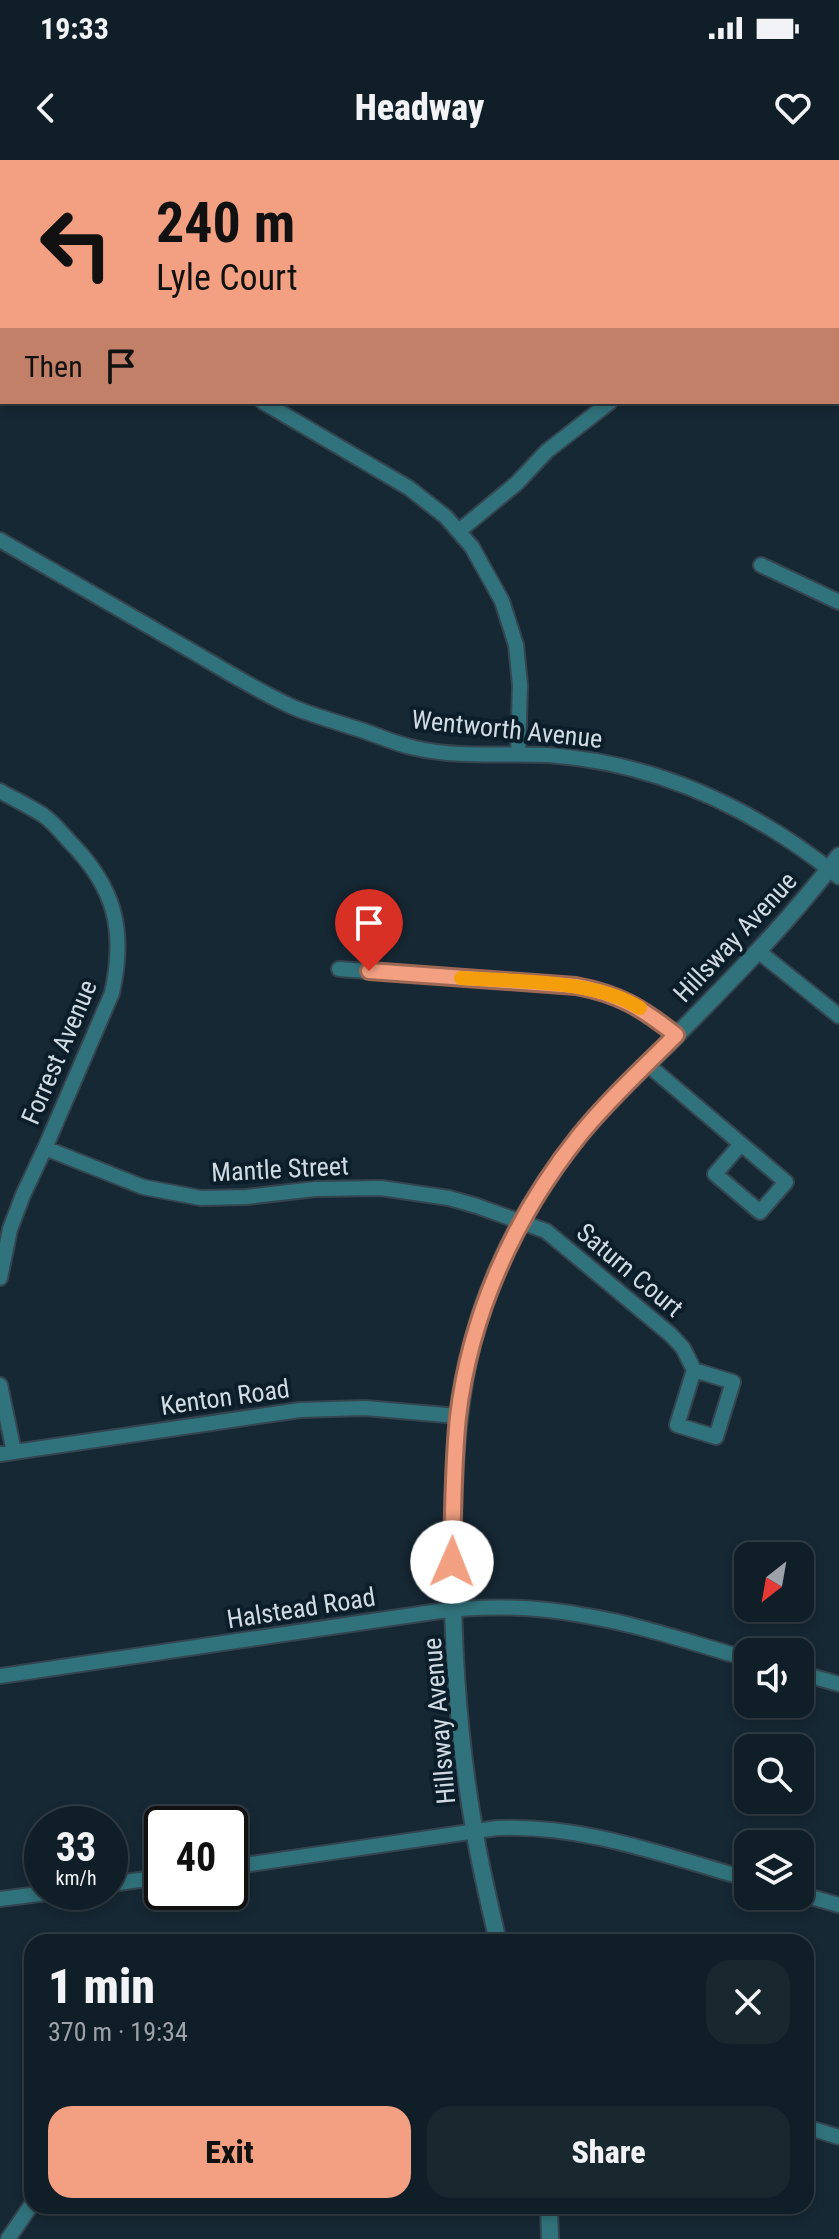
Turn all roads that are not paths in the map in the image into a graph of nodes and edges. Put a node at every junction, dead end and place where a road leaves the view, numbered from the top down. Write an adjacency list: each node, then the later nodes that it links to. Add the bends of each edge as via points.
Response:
1 (266, 404): 3 (street, via 409,488)
2 (607, 404): 3 (street)
3 (459, 531): 7 (street, via 493,581 511,624 519,663)
4 (0, 540): 7 (street, Wentworth Avenue, via 295,707 414,748)
5 (761, 565): 6 (street)
6 (839, 602)
7 (518, 754): 9 (street, Wentworth Avenue, via 604,762 669,780 755,818)
8 (0, 791): 16 (street, Forrest Avenue, via 46,817 81,853 111,899 116,921 112,993)
9 (836, 867): 10 (street, Hillsway Avenue)
10 (758, 951): 12 (street); 13 (street, Hillsway Avenue)
11 (339, 969): 13 (street, via 576,986 636,1005)
12 (839, 1016)
13 (676, 1035): 14 (street, Hillsway Avenue)
14 (647, 1064): 15 (street); 17 (street, Hillsway Avenue, via 581,1134)
15 (741, 1144): 15 (street, via 715,1174 760,1212 786,1182)
16 (45, 1148): 17 (street, Mantle Street, via 172,1194 223,1199 381,1188 449,1198); 18 (street, Forrest Avenue, via 10,1229)
17 (522, 1222): 19 (street, Saturn Court, via 546,1231 671,1335); 21 (street, Hillsway Avenue, via 481,1314)
18 (0, 1278)
19 (694, 1370): 19 (street, via 733,1382 716,1437 677,1425)
20 (0, 1385): 22 (street)
21 (458, 1416): 22 (street, Kenton Road, via 365,1408 300,1410); 23 (street, Hillsway Avenue)
22 (7, 1453)
23 (453, 1609): 24 (street, Halstead Road, via 502,1607 589,1616); 25 (street, Halstead Road); 28 (street, Hillsway Avenue)
24 (734, 1655)
25 (0, 1676)
26 (814, 1677): 27 (street)
27 (839, 1684)
28 (474, 1831): 29 (street); 30 (street, via 522,1827 582,1833); 35 (street, Hillsway Avenue)
29 (248, 1864)
30 (734, 1875)
31 (24, 1896): 33 (street)
32 (814, 1898): 34 (street)
33 (0, 1899)
34 (839, 1905)
35 (496, 1934)
36 (814, 2129): 37 (street)
37 (839, 2137)
38 (25, 2214): 40 (street)
39 (549, 2214): 41 (street)
40 (8, 2239)
41 (550, 2239)

